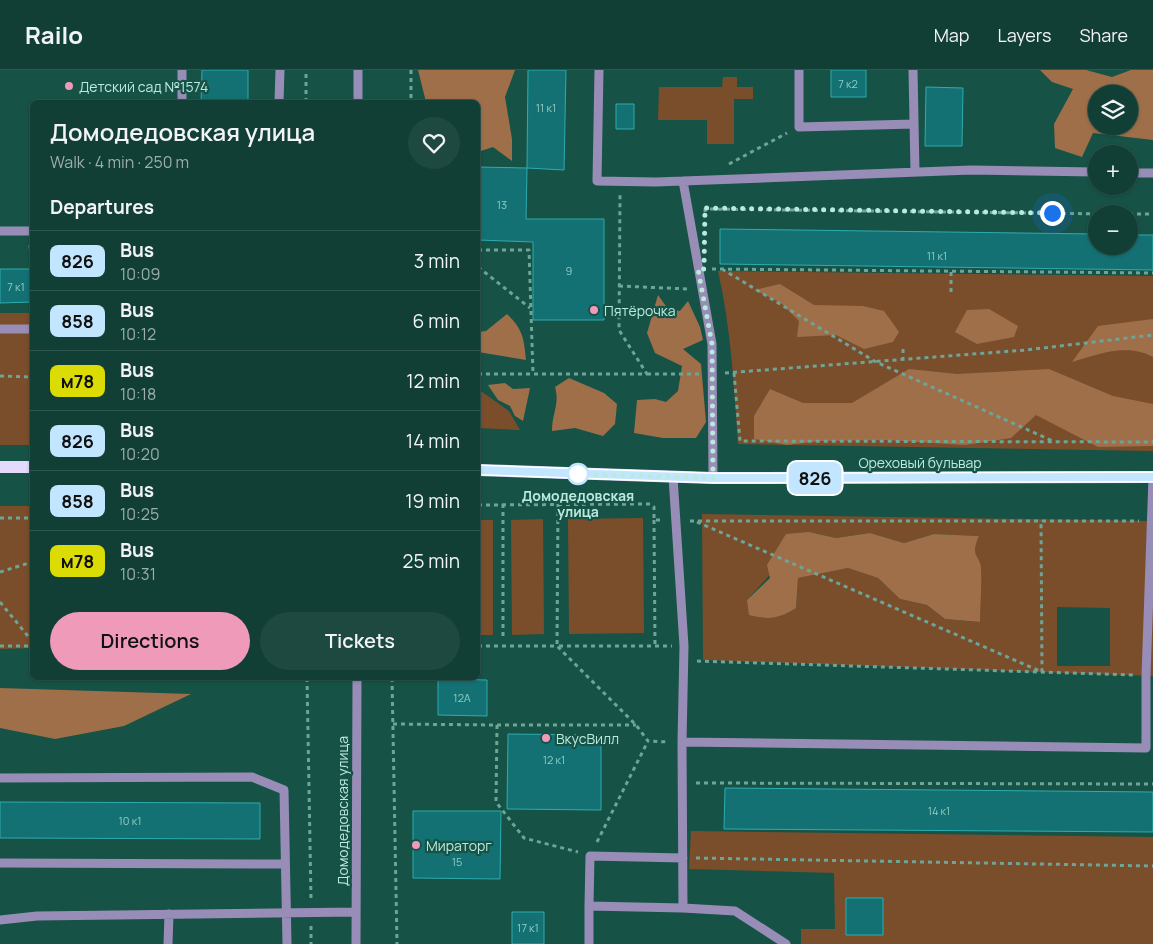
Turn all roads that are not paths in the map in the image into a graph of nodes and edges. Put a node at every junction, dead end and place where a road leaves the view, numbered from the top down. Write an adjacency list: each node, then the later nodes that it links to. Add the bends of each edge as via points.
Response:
1 (182, 70): 7 (street)
2 (280, 70): 8 (street)
3 (358, 70): 9 (street)
4 (598, 70): 15 (street, via 598,181)
5 (799, 70): 10 (street, via 799,127)
6 (913, 70): 10 (street)
7 (182, 100)
8 (279, 100)
9 (358, 100)
10 (914, 124): 12 (street)
11 (1138, 171): 14 (street)
12 (915, 172): 13 (street); 15 (street)
13 (1088, 172)
14 (1153, 173)
15 (682, 181): 25 (street, via 712,344)
16 (30, 231): 17 (street)
17 (0, 232)
18 (0, 329): 19 (street)
19 (30, 329)
20 (0, 467): 21 (main road)
21 (30, 467)
22 (480, 470): 23 (main road, Ореховый бульвар)
23 (673, 477): 25 (main road, Ореховый бульвар); 27 (street, via 684,646)
24 (1153, 477): 25 (main road, Ореховый бульвар); 28 (street, via 1146,676)
25 (713, 478)
26 (357, 680): 35 (street, Домодедовская улица)
27 (682, 742): 28 (street); 30 (street)
28 (1149, 748)
29 (0, 778): 32 (street, via 252,777 284,790)
30 (683, 858): 33 (street, via 590,856); 34 (street)
31 (0, 863): 32 (street)
32 (285, 864): 36 (street)
33 (589, 906): 34 (street); 42 (street)
34 (683, 908): 43 (street, via 735,911)
35 (355, 912): 36 (street); 41 (street, Домодедовская улица)
36 (286, 913): 37 (street); 40 (street)
37 (169, 914): 38 (street, via 37,916); 39 (street)
38 (0, 920)
39 (168, 944)
40 (287, 944)
41 (356, 944)
42 (589, 944)
43 (786, 944)

